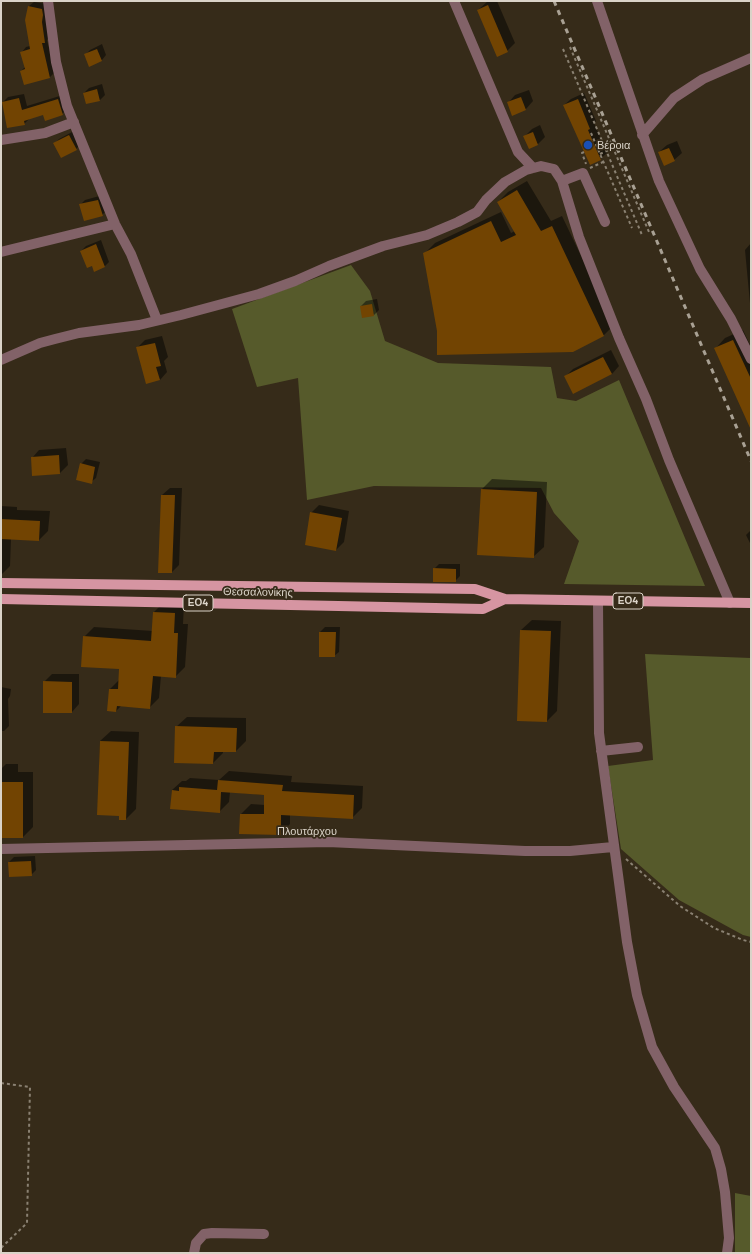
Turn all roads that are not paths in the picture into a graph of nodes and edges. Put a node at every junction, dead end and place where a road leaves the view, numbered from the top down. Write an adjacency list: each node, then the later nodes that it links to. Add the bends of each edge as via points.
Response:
1 (48, 1): 5 (street, via 56,62)
2 (454, 1): 8 (street, via 518,152)
3 (597, 1): 6 (street)
4 (751, 58): 6 (street, via 702,79 674,98)
5 (74, 122): 7 (street, via 44,133); 11 (street)
6 (642, 135): 14 (street, via 659,181 700,269 731,319)
7 (1, 140)
8 (533, 168): 9 (street, via 540,166 554,169); 13 (street, via 505,182 477,212 458,222 383,246 259,294)
9 (562, 181): 10 (street, via 583,173); 20 (street, via 579,237 619,338)
10 (605, 222)
11 (115, 224): 12 (street); 13 (street, via 131,254)
12 (1, 252)
13 (157, 320): 15 (street, via 55,339)
14 (751, 359)
15 (1, 360)
16 (1, 583): 18 (main road, Θεσσαλονίκης / ΕΟ4, via 475,589)
17 (1, 599): 18 (main road, Θεσσαλονίκης / ΕΟ4, via 482,609)
18 (505, 599): 19 (main road, ΕΟ4)
19 (598, 601): 20 (main road, ΕΟ4); 23 (street)
20 (730, 603): 21 (main road, ΕΟ4)
21 (751, 603)
22 (638, 748): 23 (street)
23 (601, 751): 24 (street)
24 (613, 847): 25 (street, Πλουτάρχου, via 525,851 328,842); 28 (street, via 626,942 637,995 652,1047 674,1087 715,1148 721,1169 729,1238)
25 (1, 849)
26 (264, 1234): 27 (street, via 204,1234 196,1243)
27 (194, 1253)
28 (727, 1253)

